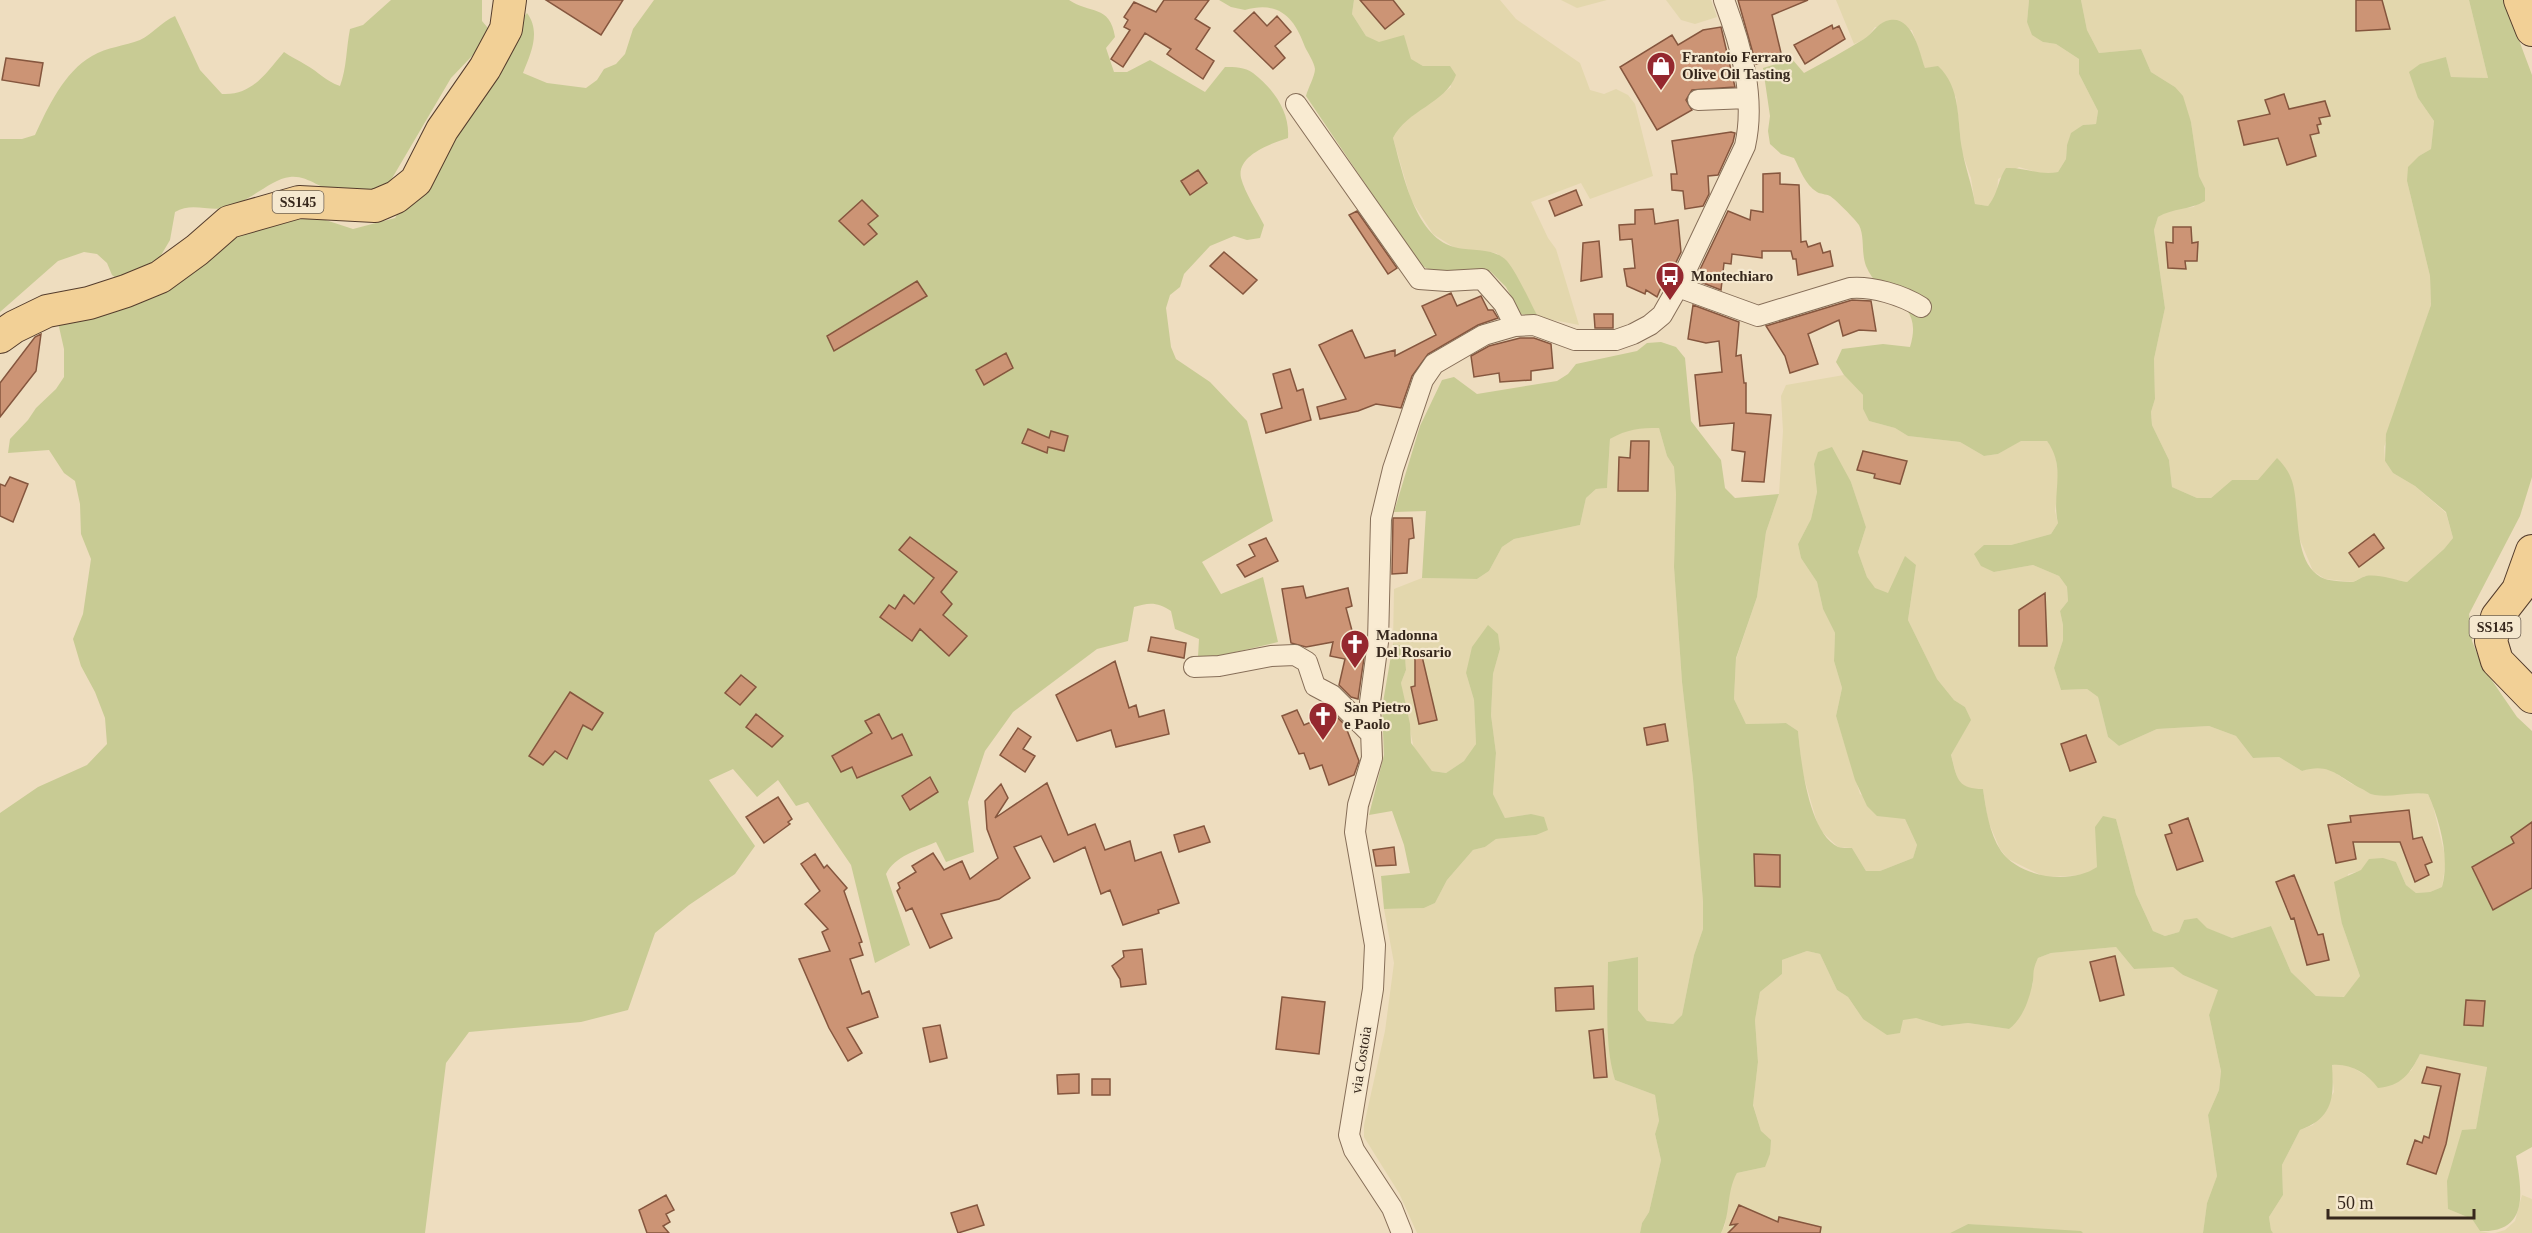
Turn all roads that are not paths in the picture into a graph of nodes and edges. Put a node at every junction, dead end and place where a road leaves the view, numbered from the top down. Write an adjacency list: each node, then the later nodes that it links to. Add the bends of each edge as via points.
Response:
1 (510, 0): 11 (main road, SS145, via 506,28 485,68 442,130 416,181 396,197 375,206 299,202 229,222 160,277 107,297 47,311)
2 (1724, 0): 5 (street, via 1732,20)
3 (2520, 0): 4 (main road)
4 (2532, 30)
5 (1748, 98): 6 (street); 8 (street, via 1745,146)
6 (1698, 100)
7 (1296, 104): 10 (street, via 1419,279 1482,279 1504,304)
8 (1678, 287): 9 (street, via 1758,316 1863,287 1911,300); 10 (street, via 1662,315 1650,325 1616,340 1575,340 1534,326)
9 (1922, 307)
10 (1515, 326): 15 (street, via Costoia, via 1484,335 1434,364 1410,412 1381,519)
11 (0, 337)
12 (2532, 551): 14 (main road, SS145, via 2518,590 2497,617 2491,640 2497,661)
13 (1194, 667): 15 (street, via 1295,655 1307,662 1315,686 1332,695)
14 (2532, 697)
15 (1371, 734): 16 (street, via Costoia, via 1372,758 1358,805 1355,832 1375,945 1373,989 1349,1135 1354,1150 1392,1208)
16 (1402, 1233)

